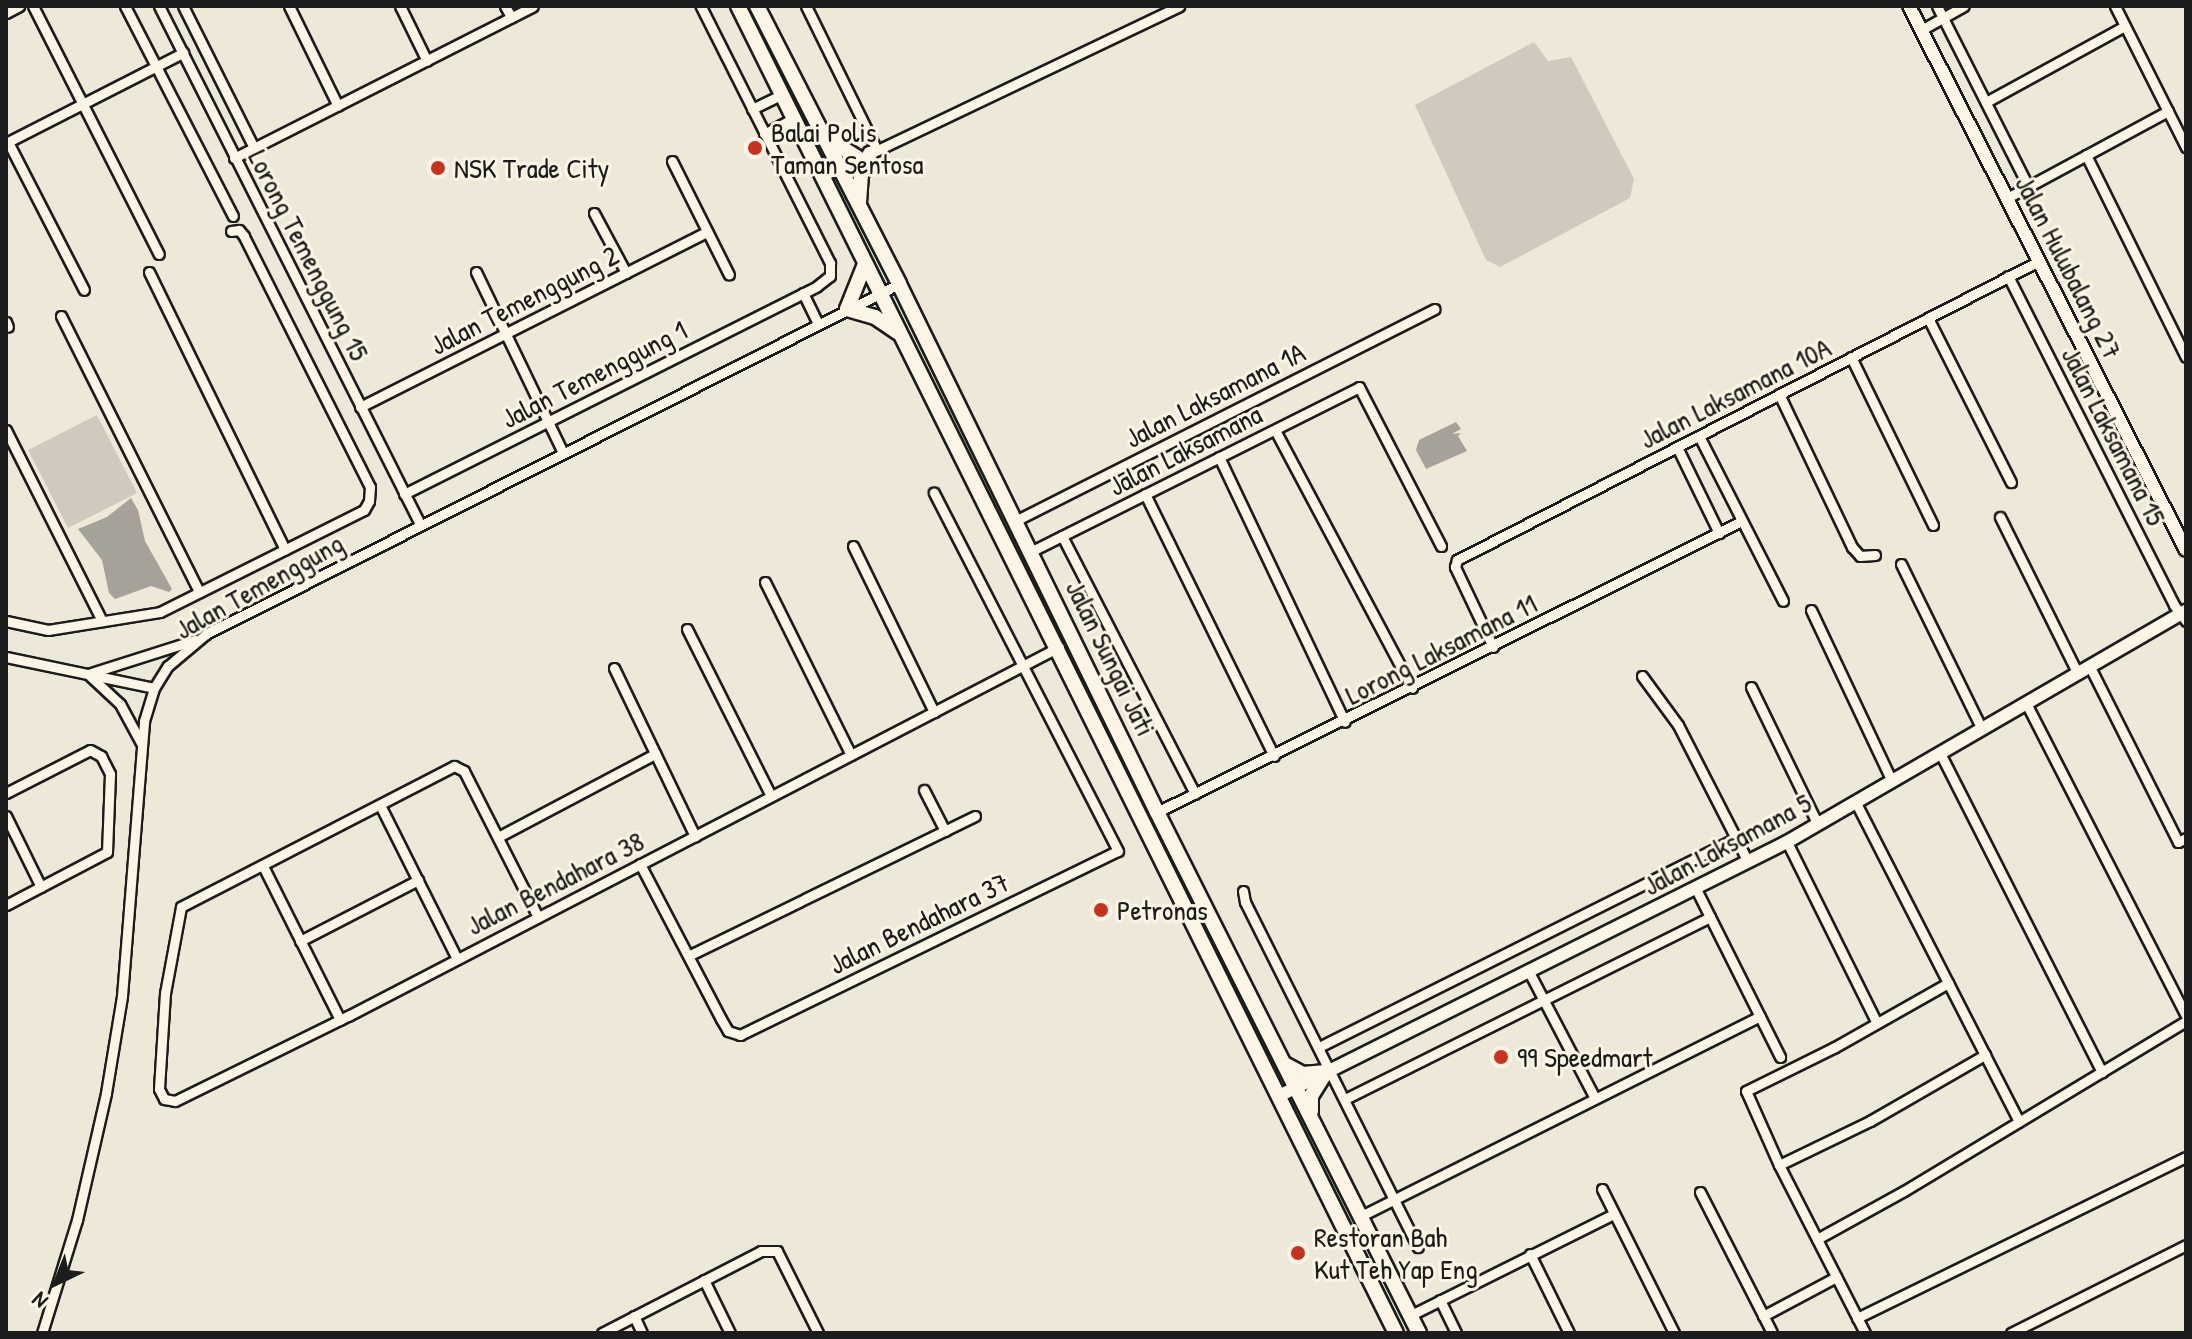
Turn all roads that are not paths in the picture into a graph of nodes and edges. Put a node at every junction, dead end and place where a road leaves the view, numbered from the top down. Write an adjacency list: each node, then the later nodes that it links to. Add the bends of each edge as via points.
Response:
1 (19, 6): 19 (street)
2 (33, 6): 29 (street)
3 (125, 6): 26 (street)
4 (159, 6): 24 (street, Lorong Temenggung 15)
5 (183, 6): 38 (street)
6 (289, 6): 30 (street)
7 (400, 6): 25 (street)
8 (505, 6): 20 (street)
9 (533, 6): 20 (street)
10 (701, 6): 31 (street, Jalan Temenggung 1)
11 (738, 6): 27 (main road, Jalan Sungai Jati)
12 (757, 6): 32 (main road, Jalan Sungai Jati)
13 (806, 6): 39 (street)
14 (1179, 6): 39 (street)
15 (1909, 6): 23 (street, Jalan Hulubalang 27)
16 (1937, 6): 21 (street)
17 (1964, 6): 21 (street)
18 (2115, 6): 22 (street)
19 (6, 13)
20 (511, 17): 25 (street)
21 (1943, 18): 23 (street); 28 (street)
22 (2125, 26): 28 (street); 33 (street)
23 (1921, 30): 46 (street, Jalan Hulubalang 27)
24 (183, 53): 26 (street); 41 (street, Lorong Temenggung 15)
25 (427, 61): 30 (street)
26 (155, 67): 29 (street); 49 (street)
27 (781, 95): 31 (street); 34 (main road, Jalan Sungai Jati)
28 (1986, 102): 45 (street)
29 (83, 104): 36 (street); 52 (street)
30 (338, 106): 38 (street)
31 (752, 109): 35 (street, Jalan Temenggung 1)
32 (810, 111): 39 (main road, via 839,146); 43 (main road, Jalan Sungai Jati)
33 (2168, 111): 37 (street); 40 (street)
34 (792, 119): 35 (street); 44 (main road, Jalan Sungai Jati)
35 (764, 134): 63 (street, Jalan Temenggung 1, via 830,263 830,276)
36 (7, 142): 61 (street)
37 (2186, 147)
38 (254, 148): 41 (street)
39 (869, 154): 43 (street); 47 (main road)
40 (2086, 155): 45 (street); 72 (street)
41 (234, 158): 74 (street, Lorong Temenggung 15)
42 (672, 161): 51 (street)
43 (841, 168): 44 (street); 47 (main road, Jalan Sungai Jati)
44 (821, 177): 54 (main road, Jalan Sungai Jati)
45 (2028, 186): 46 (street)
46 (2007, 198): 53 (street, Jalan Hulubalang 27)
47 (859, 204): 60 (main road, Jalan Sungai Jati)
48 (594, 213): 57 (street)
49 (233, 216)
50 (231, 231): 95 (street, via 244,236 370,487 364,510)
51 (707, 232): 57 (street, Jalan Temenggung 2); 58 (street)
52 (159, 254)
53 (2039, 261): 59 (street, Jalan Laksamana 10A); 96 (street, Jalan Hulubalang 27)
54 (865, 264): 62 (main road, Jalan Sungai Jati); 64 (main road)
55 (149, 272): 95 (street)
56 (476, 272): 69 (street)
57 (626, 273): 69 (street, Jalan Temenggung 2)
58 (729, 275)
59 (2008, 276): 67 (street, Jalan Laksamana 10A); 104 (street, Jalan Laksamana 15, via 2174,605)
60 (899, 284): 62 (street, Jalan Temenggung); 87 (main road, Jalan Sungai Jati)
61 (84, 290)
62 (880, 294): 64 (street, Jalan Temenggung); 70 (main road, Jalan Sungai Jati)
63 (805, 298): 68 (street); 75 (street, Jalan Temenggung 1)
64 (847, 309): 68 (street, Jalan Temenggung); 70 (main road, via 875,317)
65 (1434, 309): 87 (street, Jalan Laksamana 1A)
66 (61, 316): 101 (street)
67 (1928, 318): 71 (street, Jalan Laksamana 10A); 82 (street)
68 (818, 324): 80 (street, Jalan Temenggung)
69 (506, 334): 74 (street, Jalan Temenggung 2); 75 (street)
70 (901, 335): 109 (main road, Jalan Sungai Jati)
71 (1851, 357): 73 (street, Jalan Laksamana 10A); 90 (street)
72 (2186, 357)
73 (1779, 394): 78 (street, Jalan Laksamana 10A); 98 (street, via 1852,547 1860,556)
74 (360, 407): 84 (street, Lorong Temenggung 15)
75 (548, 421): 80 (street); 84 (street, Jalan Temenggung 1)
76 (6, 430): 106 (street)
77 (1275, 430): 81 (street, Jalan Laksamana); 94 (street, Jalan Laksamana, via 1359,387); 119 (street)
78 (1699, 436): 79 (street, Jalan Laksamana 10A); 88 (street)
79 (1677, 447): 91 (street); 110 (street, Jalan Laksamana 10A, via 1457,560 1455,567)
80 (563, 453): 89 (street, Jalan Temenggung)
81 (1219, 457): 85 (street, Jalan Laksamana); 122 (street)
82 (2011, 482)
83 (934, 493): 112 (street)
84 (404, 494): 89 (street, Lorong Temenggung 15)
85 (1145, 494): 92 (street, Jalan Laksamana); 128 (street)
86 (2000, 517): 114 (street)
87 (1015, 521): 97 (main road, Jalan Sungai Jati)
88 (1742, 521): 91 (street, Lorong Laksamana 11); 102 (street)
89 (420, 524): 108 (street, Jalan Temenggung)
90 (1933, 525)
91 (1719, 533): 110 (street, Lorong Laksamana 11)
92 (1062, 536): 97 (street, Jalan Laksamana); 132 (street)
93 (853, 546): 121 (street)
94 (1441, 546)
95 (285, 550): 101 (street)
96 (2186, 550)
97 (1030, 552): 136 (main road, Jalan Sungai Jati)
98 (1875, 555)
99 (1901, 564): 123 (street)
100 (765, 582): 127 (street)
101 (199, 592): 106 (street, via 160,612)
102 (1783, 601)
103 (1811, 610): 129 (street)
104 (2185, 615): 114 (street, Jalan Laksamana 5)
105 (6, 621): 106 (street, via 48,630)
106 (102, 621)
107 (687, 629): 133 (street)
108 (197, 640): 115 (street); 118 (street, Jalan Temenggung, via 168,666)
109 (1059, 647): 112 (street, Jalan Bendahara 38); 174 (main road, Jalan Sungai Jati)
110 (1493, 647): 119 (street, Lorong Laksamana 11)
111 (6, 657): 115 (street)
112 (1023, 666): 121 (street, Jalan Bendahara 38); 157 (street, Jalan Bendahara 37, via 1118,851 740,1035 728,1031)
113 (614, 668): 126 (street)
114 (2084, 670): 120 (street, Jalan Laksamana 5); 144 (street)
115 (87, 674): 118 (street); 124 (street, via 120,704)
116 (1642, 676): 143 (street, via 1678,725)
117 (1751, 687): 139 (street)
118 (154, 688): 124 (street, Jalan Temenggung)
119 (1412, 688): 122 (street, Lorong Laksamana 11)
120 (2026, 703): 123 (street, Jalan Laksamana 5); 162 (street)
121 (934, 712): 127 (street, Jalan Bendahara 38)
122 (1345, 722): 128 (street, Lorong Laksamana 11)
123 (1982, 729): 125 (street, Jalan Laksamana 5)
124 (142, 744): 197 (street, Jalan Temenggung, via 119,1021 77,1220)
125 (1940, 753): 129 (street, Jalan Laksamana 5); 172 (street)
126 (655, 754): 141 (street); 142 (street)
127 (851, 755): 133 (street, Jalan Bendahara 38)
128 (1274, 756): 132 (street, Lorong Laksamana 11)
129 (1892, 781): 134 (street, Jalan Laksamana 5)
130 (924, 790): 140 (street)
131 (6, 793): 150 (street, via 90,750 101,756 110,774 107,852)
132 (1195, 794): 136 (street, Lorong Laksamana 11)
133 (771, 796): 141 (street, Jalan Bendahara 38)
134 (1855, 801): 139 (street, Jalan Laksamana 5); 160 (street)
135 (380, 805): 142 (street, via 459,766); 148 (street); 149 (street)
136 (1157, 812): 170 (main road, Jalan Sungai Jati)
137 (6, 816): 150 (street)
138 (975, 816): 140 (street)
139 (1817, 823): 145 (street, Jalan Laksamana 5)
140 (945, 831): 157 (street)
141 (695, 836): 147 (street, Jalan Bendahara 38)
142 (498, 837): 154 (street)
143 (1736, 838): 146 (street); 167 (street, Jalan Laksamana 5)
144 (2182, 840)
145 (1787, 842): 146 (street, Jalan Laksamana 5); 166 (street)
146 (1748, 862): 151 (street, Jalan Laksamana 5)
147 (640, 864): 154 (street, Jalan Bendahara 38); 157 (street)
148 (263, 866): 156 (street); 164 (street, Jalan Bendahara 38, via 181,907 165,993 159,1089 164,1099 175,1101)
149 (418, 880): 156 (street); 158 (street)
150 (41, 887): 153 (street)
151 (1696, 889): 155 (street); 159 (street, Jalan Laksamana 5)
152 (1243, 891): 167 (street)
153 (6, 905)
154 (538, 917): 158 (street, Jalan Bendahara 38)
155 (1710, 917): 161 (street); 163 (street)
156 (300, 941): 164 (street)
157 (690, 955)
158 (457, 959): 164 (street, Jalan Bendahara 38)
159 (1529, 972): 161 (street); 171 (street, Jalan Laksamana 5)
160 (1948, 983): 166 (street); 168 (street)
161 (1544, 1000): 175 (street); 176 (street)
162 (2186, 1015)
163 (1760, 1016): 169 (street); 175 (street)
164 (340, 1020)
165 (2186, 1021): 172 (street)
166 (1877, 1023): 180 (street, via 1746,1091)
167 (1319, 1047): 171 (street)
168 (1985, 1055): 178 (street); 180 (street, via 1870,1121)
169 (1780, 1057)
170 (1283, 1062): 171 (main road, via 1303,1074); 173 (main road, Jalan Sungai Jati)
171 (1328, 1071): 173 (street, Jalan Laksamana 5); 176 (street); 177 (main road, via 1311,1096)
172 (2102, 1072): 178 (street)
173 (1296, 1087): 174 (street, Jalan Laksamana 5); 177 (main road, Jalan Sungai Jati)
174 (1279, 1096): 202 (main road, Jalan Sungai Jati)
175 (1595, 1098): 183 (street)
176 (1345, 1099): 183 (street)
177 (1311, 1117): 185 (main road, Jalan Sungai Jati)
178 (2019, 1122): 186 (street)
179 (2186, 1157): 196 (street)
180 (1779, 1165): 186 (street)
181 (1602, 1189): 184 (street)
182 (1700, 1192): 195 (street)
183 (1394, 1199): 185 (street); 188 (street)
184 (1614, 1214): 189 (street); 206 (street)
185 (1361, 1216): 193 (main road, Jalan Sungai Jati)
186 (1817, 1239): 190 (street)
187 (2186, 1245): 209 (street)
188 (1418, 1247)
189 (1530, 1254): 192 (street); 205 (street)
190 (1836, 1277): 195 (street); 196 (street)
191 (704, 1280): 194 (street); 200 (street); 201 (street, via 761,1251 777,1251)
192 (1440, 1300): 193 (street); 204 (street)
193 (1411, 1315): 203 (main road, Jalan Sungai Jati)
194 (634, 1316): 198 (street); 199 (street)
195 (1763, 1316): 207 (street)
196 (1857, 1318): 208 (street)
197 (42, 1333)
198 (602, 1333)
199 (642, 1333)
200 (730, 1333)
201 (818, 1333)
202 (1396, 1333)
203 (1419, 1333)
204 (1456, 1333)
205 (1569, 1333)
206 (1674, 1333)
207 (1772, 1333)
208 (1865, 1333)
209 (2011, 1333)

